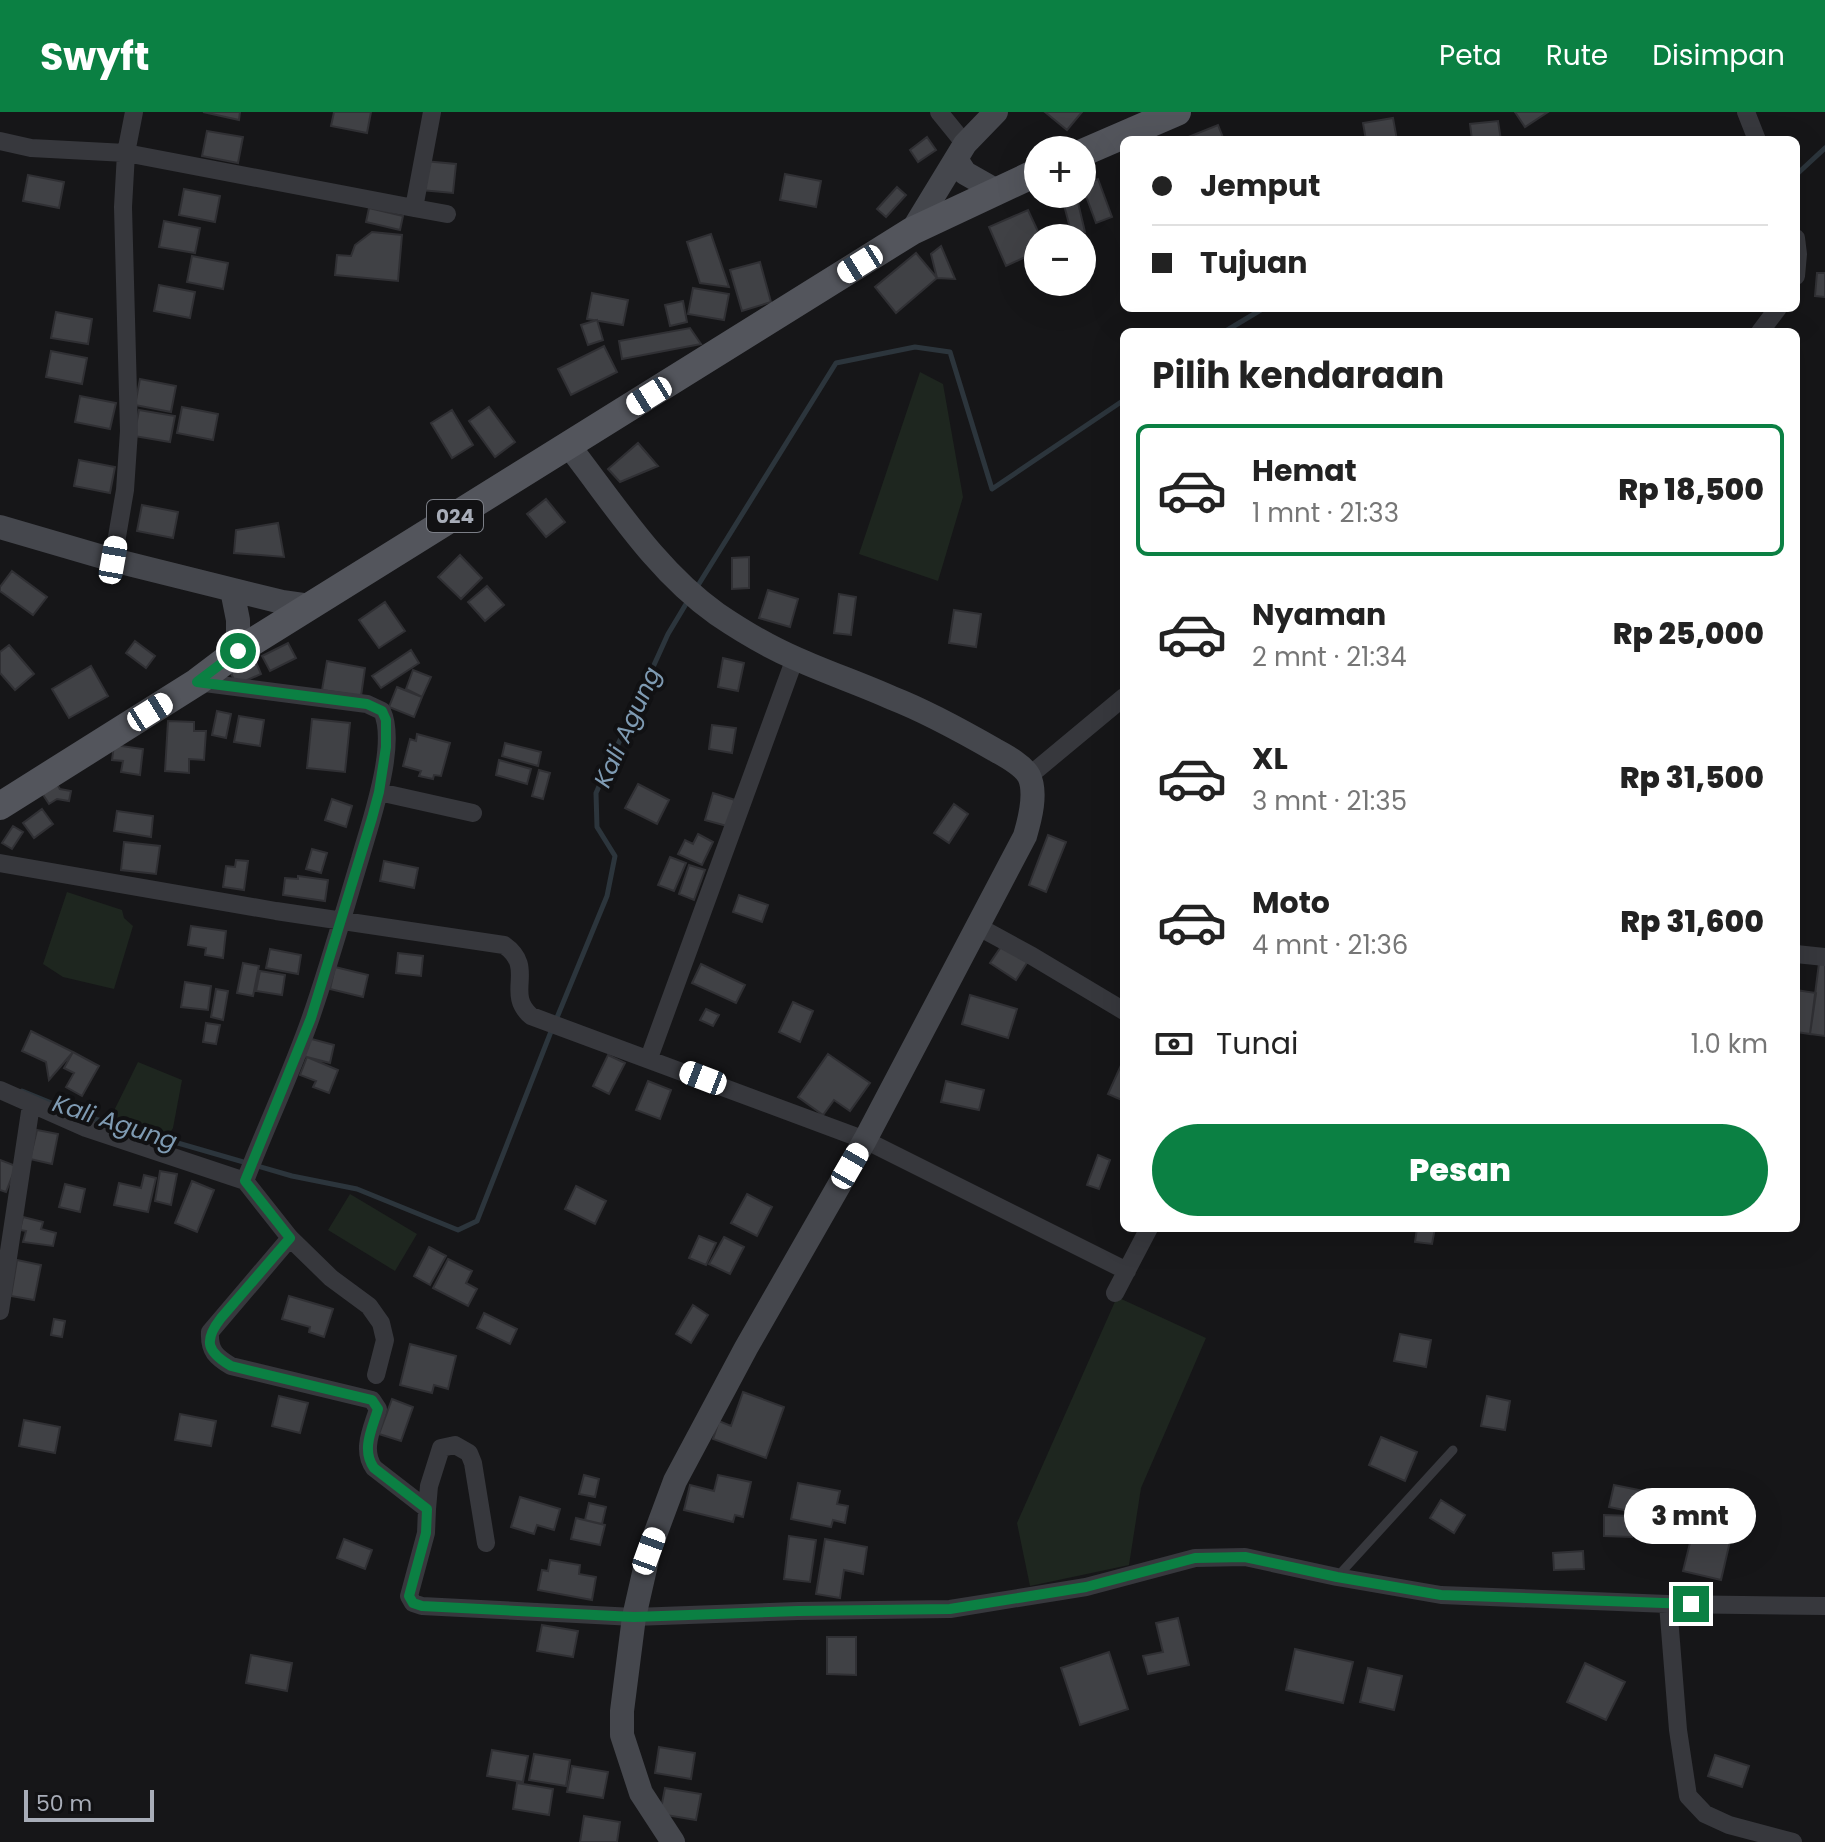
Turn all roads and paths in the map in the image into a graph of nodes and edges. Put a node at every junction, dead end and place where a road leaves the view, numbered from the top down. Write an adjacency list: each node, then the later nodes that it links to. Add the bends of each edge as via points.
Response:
1 (134, 112): 13 (street)
2 (432, 112): 16 (street)
3 (939, 112): 12 (street)
4 (996, 112): 12 (street)
5 (1177, 112): 7 (main road)
6 (1746, 112): 8 (street)
7 (1121, 136)
8 (1755, 136)
9 (1120, 137): 11 (main road)
10 (0, 141): 13 (street, via 31,148)
11 (1096, 147)
12 (960, 151): 15 (street, via 965,173); 18 (street)
13 (126, 153): 16 (street); 21 (street, via 123,260 129,431)
14 (1024, 178): 15 (main road, 024)
15 (995, 190): 18 (main road, 024)
16 (414, 208): 17 (street)
17 (447, 214)
18 (912, 231): 19 (main road, 024)
19 (569, 446): 23 (main road, 024); 25 (street, via 641,541 693,593 745,632)
20 (0, 527): 21 (street)
21 (113, 560): 22 (street)
22 (232, 590): 23 (street); 24 (street)
23 (310, 606): 24 (main road, 024)
24 (238, 651): 26 (main road, 024)
25 (795, 658): 28 (street, via 969,735); 38 (street)
26 (197, 682): 29 (street, via 367,704 382,711 386,747); 30 (main road, 024)
27 (1120, 700): 28 (street)
28 (1029, 776): 34 (street, via 1025,836)
29 (379, 792): 31 (street); 33 (street)
30 (0, 806)
31 (473, 813)
32 (0, 863): 33 (street)
33 (342, 920): 38 (street, via 504,945 516,953 519,1001 531,1016); 42 (street, via 311,1018)
34 (977, 926): 37 (street); 41 (street)
35 (1800, 954): 36 (street)
36 (1825, 957)
37 (1120, 1009)
38 (649, 1058): 41 (street)
39 (0, 1090): 40 (street)
40 (26, 1102): 42 (street, via 100,1133); 47 (street)
41 (865, 1140): 45 (street); 55 (street, via 675,1481 649,1551)
42 (247, 1178): 44 (street)
43 (1147, 1232): 45 (street)
44 (290, 1238): 48 (street, via 369,1306 381,1323 385,1340); 50 (street, via 210,1332 210,1346 231,1366 372,1400 378,1409 367,1459)
45 (1127, 1271): 46 (street)
46 (1115, 1293)
47 (0, 1311)
48 (376, 1375)
49 (1453, 1450): 52 (lane)
50 (427, 1509): 51 (street, via 436,1459 441,1448 455,1445 469,1453 473,1463); 55 (street, via 409,1596 413,1603)
51 (486, 1543)
52 (1337, 1577): 53 (street, via 1441,1595); 55 (street, via 1245,1557 1195,1558 1086,1587 950,1609)
53 (1668, 1604): 54 (street); 57 (street, via 1688,1796 1705,1814 1729,1825)
54 (1825, 1606)
55 (634, 1617): 56 (street, via 622,1735 641,1793)
56 (673, 1842)
57 (1793, 1842)

